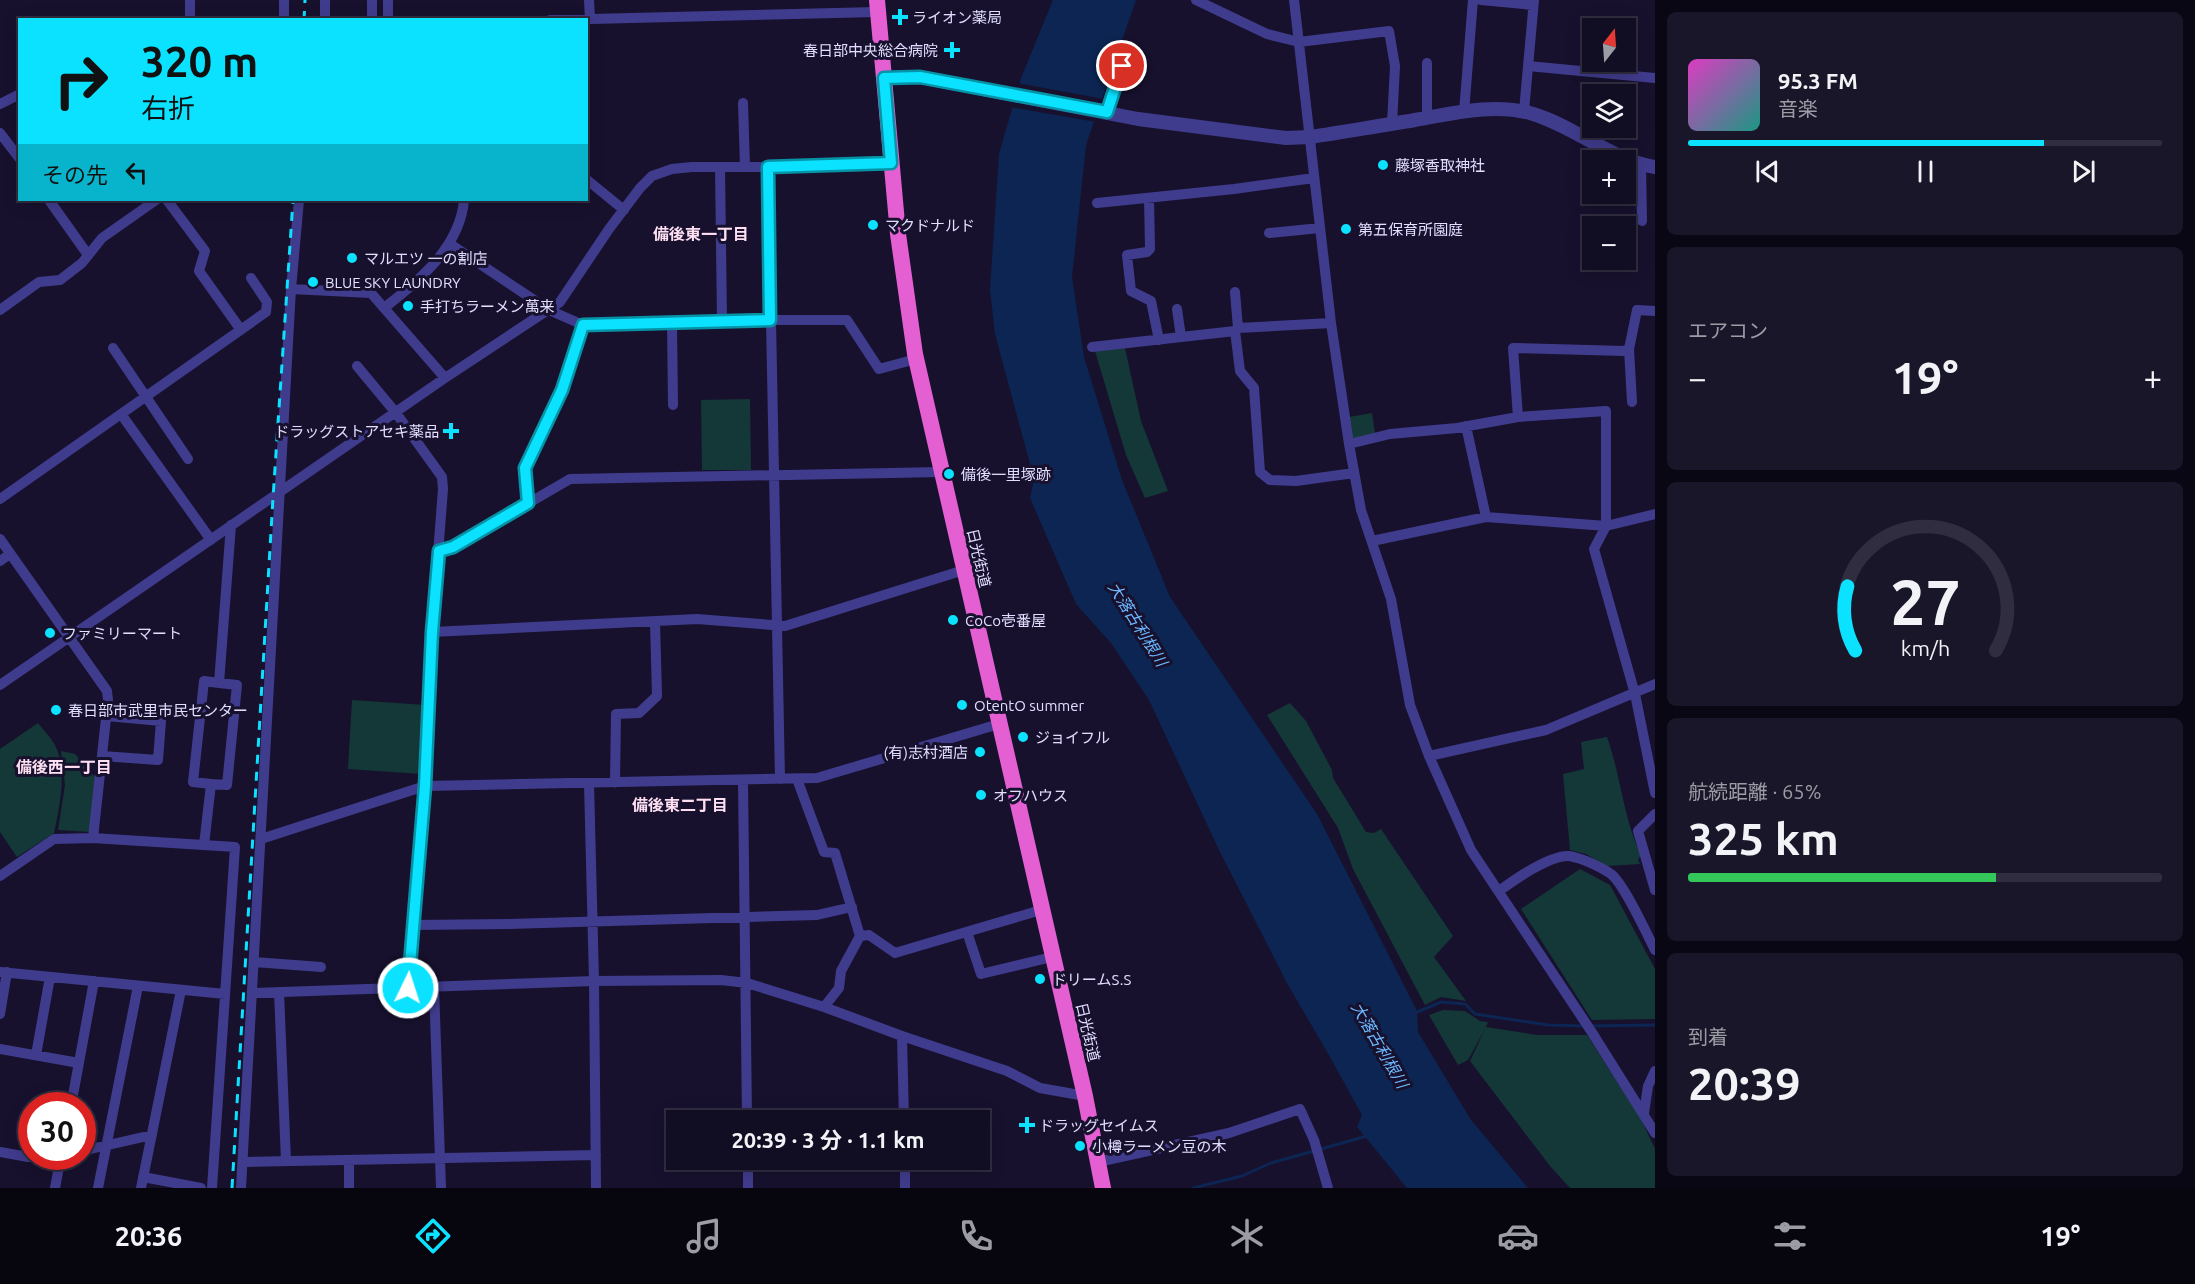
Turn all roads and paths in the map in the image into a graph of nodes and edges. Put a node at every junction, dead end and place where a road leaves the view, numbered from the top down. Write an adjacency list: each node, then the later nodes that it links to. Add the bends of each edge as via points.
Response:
1 (190, 0): 13 (street)
2 (284, 0): 14 (street)
3 (325, 0): 15 (street)
4 (372, 0): 16 (street)
5 (388, 0): 17 (street)
6 (589, 0): 18 (street)
7 (1196, 0): 19 (street, via 1267,34)
8 (1294, 0): 19 (street)
9 (1473, 0): 30 (street)
10 (1481, 0): 11 (street)
11 (1533, 3): 22 (street)
12 (877, 6): 18 (street); 23 (highway, 日光街道)
13 (190, 18)
14 (284, 18)
15 (325, 18)
16 (372, 18)
17 (388, 18)
18 (590, 19)
19 (1299, 42): 32 (street, via 1389,32 1395,66); 34 (street)
20 (1427, 63): 31 (street)
21 (1122, 66): 29 (street)
22 (1528, 66): 24 (street); 28 (street)
23 (884, 78): 29 (street, via 920,77); 36 (highway, 日光街道)
24 (1655, 78)
25 (18, 95): 27 (street)
26 (743, 103): 39 (street)
27 (0, 104)
28 (1524, 111): 30 (street); 37 (street)
29 (1107, 112): 34 (street, via 1239,132)
30 (1464, 112): 31 (street)
31 (1427, 117): 32 (street)
32 (1392, 124): 34 (street)
33 (0, 133): 35 (street)
34 (1310, 138): 41 (street)
35 (18, 156)
36 (891, 163): 40 (street); 76 (highway, 日光街道)
37 (1648, 166): 51 (street)
38 (720, 167): 39 (street); 50 (street, via 672,169 652,176); 65 (street)
39 (745, 167): 40 (street)
40 (768, 167): 64 (street)
41 (1314, 178): 43 (street); 52 (street)
42 (588, 181): 50 (street)
43 (1149, 198): 49 (street); 72 (street, via 1150,249 1127,255 1131,291 1151,301)
44 (50, 201): 55 (street)
45 (155, 201): 55 (street, via 102,238)
46 (168, 201): 69 (street, via 205,251 199,271)
47 (300, 201): 57 (street)
48 (464, 201): 54 (street)
49 (1098, 203)
50 (624, 210): 62 (street, via 560,302)
51 (1642, 221)
52 (1320, 228): 53 (street); 67 (street)
53 (1269, 233)
54 (450, 244): 59 (street, via 414,285); 62 (street)
55 (88, 255): 61 (street, via 60,280 39,282)
56 (251, 278): 69 (street, via 267,302 266,312)
57 (291, 289): 59 (street, via 371,293); 91 (street)
58 (1235, 292): 70 (street)
59 (384, 308): 78 (street)
60 (1177, 309): 71 (street)
61 (0, 310)
62 (549, 310): 68 (street); 78 (street)
63 (1655, 311): 75 (street, via 1637,310)
64 (770, 320): 65 (street); 76 (street, via 847,320 879,369); 90 (street)
65 (722, 321): 66 (street)
66 (672, 323): 68 (street); 81 (street)
67 (1331, 323): 70 (street); 86 (street)
68 (583, 325): 93 (street, via 562,390 525,468)
69 (241, 330): 79 (street)
70 (1236, 330): 71 (street); 89 (street, via 1240,371 1254,388 1260,472 1269,480 1296,481)
71 (1181, 337): 72 (street)
72 (1159, 340): 73 (street)
73 (1092, 347)
74 (112, 348): 79 (street)
75 (1629, 349): 80 (street); 84 (street, via 1513,348)
76 (916, 359): 88 (highway, 日光街道)
77 (357, 366): 82 (street)
78 (445, 378): 82 (street)
79 (146, 397): 83 (street); 87 (street)
80 (1632, 402)
81 (673, 405)
82 (396, 413): 91 (street); 101 (street, via 442,477)
83 (121, 414): 92 (street); 99 (street)
84 (1518, 417): 85 (street); 97 (street, via 1606,411)
85 (1466, 426): 86 (street, via 1390,434); 95 (street)
86 (1349, 444): 89 (street)
87 (188, 459)
88 (941, 472): 90 (street); 104 (highway, 日光街道)
89 (1354, 473): 100 (street)
90 (775, 474): 93 (street, via 570,479); 106 (street)
91 (281, 492): 96 (street); 127 (street)
92 (0, 499)
93 (528, 503): 101 (street, via 453,547)
94 (1655, 514): 97 (street)
95 (1486, 517): 97 (street); 100 (street)
96 (231, 525): 99 (street); 109 (street)
97 (1606, 526): 112 (street, via 1594,549)
98 (0, 539): 102 (street)
99 (211, 540): 108 (street)
100 (1372, 541): 116 (street, via 1391,598 1410,705)
101 (439, 551): 107 (street)
102 (10, 554): 103 (street); 108 (street)
103 (0, 561)
104 (964, 570): 106 (street); 114 (highway, 日光街道)
105 (656, 622): 106 (street, via 697,619); 107 (street); 121 (street, via 657,696 639,713 616,714)
106 (778, 627): 117 (street)
107 (432, 632): 123 (street)
108 (69, 638): 111 (street); 113 (street, via 107,690)
109 (219, 683): 122 (street, via 237,685 227,785); 122 (street, via 204,681 193,782)
110 (1655, 684): 112 (street)
111 (0, 686)
112 (1635, 694): 116 (street, via 1546,730); 124 (street)
113 (106, 716): 115 (street); 115 (street, via 161,722 158,760)
114 (999, 724): 118 (street, via 817,778); 133 (highway, 日光街道)
115 (102, 756): 126 (street)
116 (1430, 756): 130 (street, via 1471,850)
117 (780, 779): 118 (street); 119 (street)
118 (797, 779): 132 (street, via 824,852 835,853)
119 (743, 780): 121 (street); 134 (street)
120 (589, 783): 121 (street); 123 (street); 135 (street)
121 (615, 783)
122 (211, 784): 128 (street)
123 (425, 786): 127 (street); 136 (street)
124 (1655, 793)
125 (1655, 814): 131 (street, via 1638,831)
126 (93, 837): 128 (street); 129 (street, via 54,839)
127 (261, 839): 141 (street)
128 (204, 845): 154 (street, via 235,847)
129 (0, 876)
130 (1499, 891): 139 (street, via 1545,862 1568,856 1590,863 1613,875); 166 (street)
131 (1655, 891)
132 (852, 907): 134 (street, via 817,915); 138 (street)
133 (1041, 910): 137 (street); 140 (highway, 日光街道)
134 (746, 917): 135 (street); 147 (street)
135 (593, 922): 136 (street); 146 (street)
136 (412, 924): 150 (street)
137 (967, 932): 138 (street, via 895,953 868,935); 140 (street, via 981,974)
138 (860, 936): 155 (street, via 841,971 839,988)
139 (1655, 950)
140 (1052, 957): 163 (highway, 日光街道)
141 (254, 962): 142 (street); 153 (street)
142 (321, 968)
143 (4, 972): 144 (street); 156 (street)
144 (50, 977): 145 (street); 159 (street)
145 (94, 981): 148 (street); 160 (street)
146 (594, 981): 147 (street); 149 (street); 172 (street)
147 (747, 983): 155 (street); 164 (street)
148 (138, 986): 151 (street); 169 (street)
149 (434, 987): 150 (street); 174 (street)
150 (408, 988): 152 (street)
151 (181, 990): 154 (street); 168 (street)
152 (279, 992): 153 (street); 176 (street)
153 (252, 993): 177 (street)
154 (225, 994): 186 (street)
155 (824, 1006): 157 (street)
156 (0, 1014)
157 (902, 1036): 163 (street, via 1007,1071 1040,1088); 165 (street)
158 (0, 1049): 159 (street)
159 (36, 1055): 160 (street)
160 (79, 1062): 162 (street)
161 (1655, 1071): 166 (street)
162 (74, 1092)
163 (1084, 1096): 178 (highway, 日光街道)
164 (747, 1110)
165 (904, 1110)
166 (1644, 1113): 167 (street)
167 (1655, 1133)
168 (152, 1135): 169 (street); 182 (street)
169 (105, 1145): 170 (street); 184 (street)
170 (96, 1147)
171 (0, 1152): 173 (street)
172 (596, 1155): 174 (street); 190 (street)
173 (18, 1156)
174 (440, 1159): 175 (street); 189 (street)
175 (349, 1160): 176 (street); 188 (street)
176 (286, 1161): 177 (street)
177 (243, 1162): 187 (street)
178 (1098, 1162): 193 (highway, 日光街道); 194 (street, via 1229,1133 1300,1109)
179 (58, 1170): 183 (street)
180 (748, 1170): 191 (street)
181 (905, 1170): 192 (street)
182 (142, 1183): 185 (street)
183 (55, 1188)
184 (98, 1188)
185 (201, 1188)
186 (212, 1188)
187 (242, 1188)
188 (349, 1188)
189 (441, 1188)
190 (596, 1188)
191 (748, 1188)
192 (905, 1188)
193 (1103, 1188)
194 (1328, 1188)

